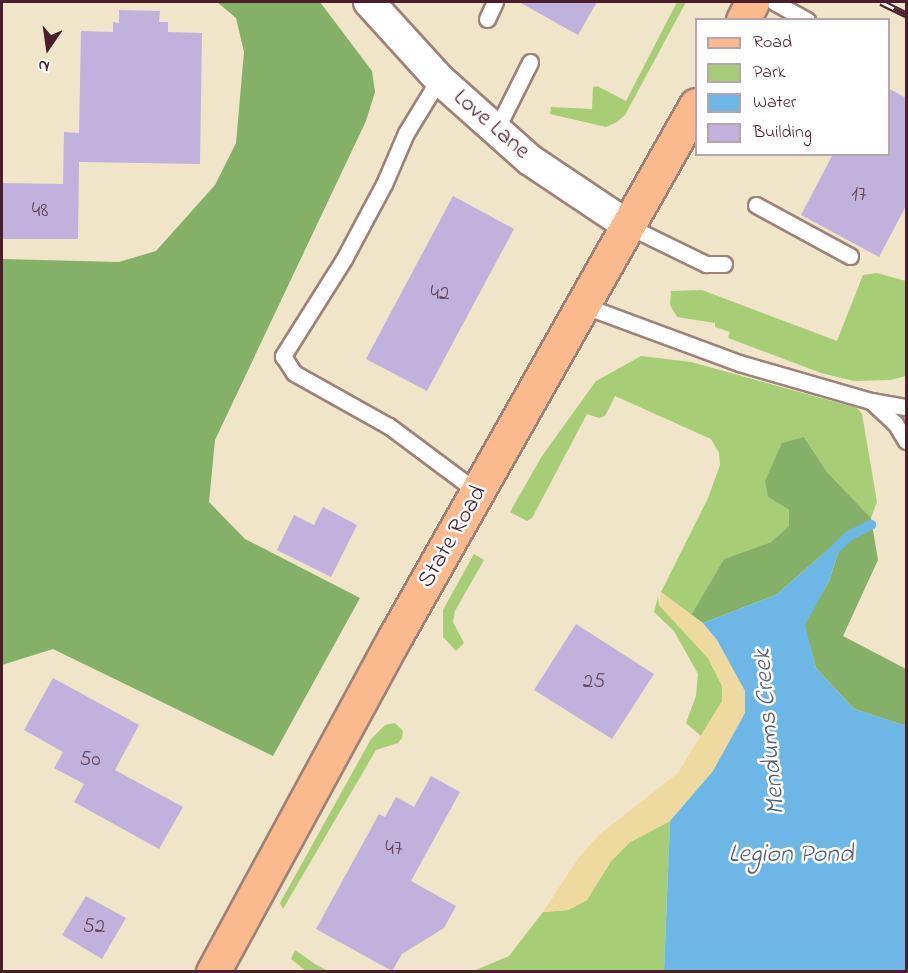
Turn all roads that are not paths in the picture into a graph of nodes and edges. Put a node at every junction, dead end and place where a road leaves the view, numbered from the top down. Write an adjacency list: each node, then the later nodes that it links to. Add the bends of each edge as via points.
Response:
1 (369, 2): 9 (street, Love Lane)
2 (495, 2): 7 (lane)
3 (752, 2): 5 (main road)
4 (774, 2): 6 (lane)
5 (744, 18)
6 (803, 18)
7 (487, 19)
8 (530, 62): 11 (lane)
9 (439, 79): 11 (street, Love Lane); 20 (lane, via 406,133 344,259 283,356 294,373 389,426)
10 (695, 107): 13 (main road, State Road)
11 (496, 130): 13 (street, Love Lane, via 566,187)
12 (756, 205): 14 (lane)
13 (630, 227): 15 (lane, via 706,264); 16 (main road, State Road)
14 (850, 256)
15 (724, 264)
16 (585, 306): 17 (lane, via 739,363); 20 (main road, State Road)
17 (871, 401): 18 (lane); 19 (lane, via 895,423)
18 (906, 407)
19 (906, 441)
20 (479, 493): 21 (main road, State Road)
21 (213, 972)

